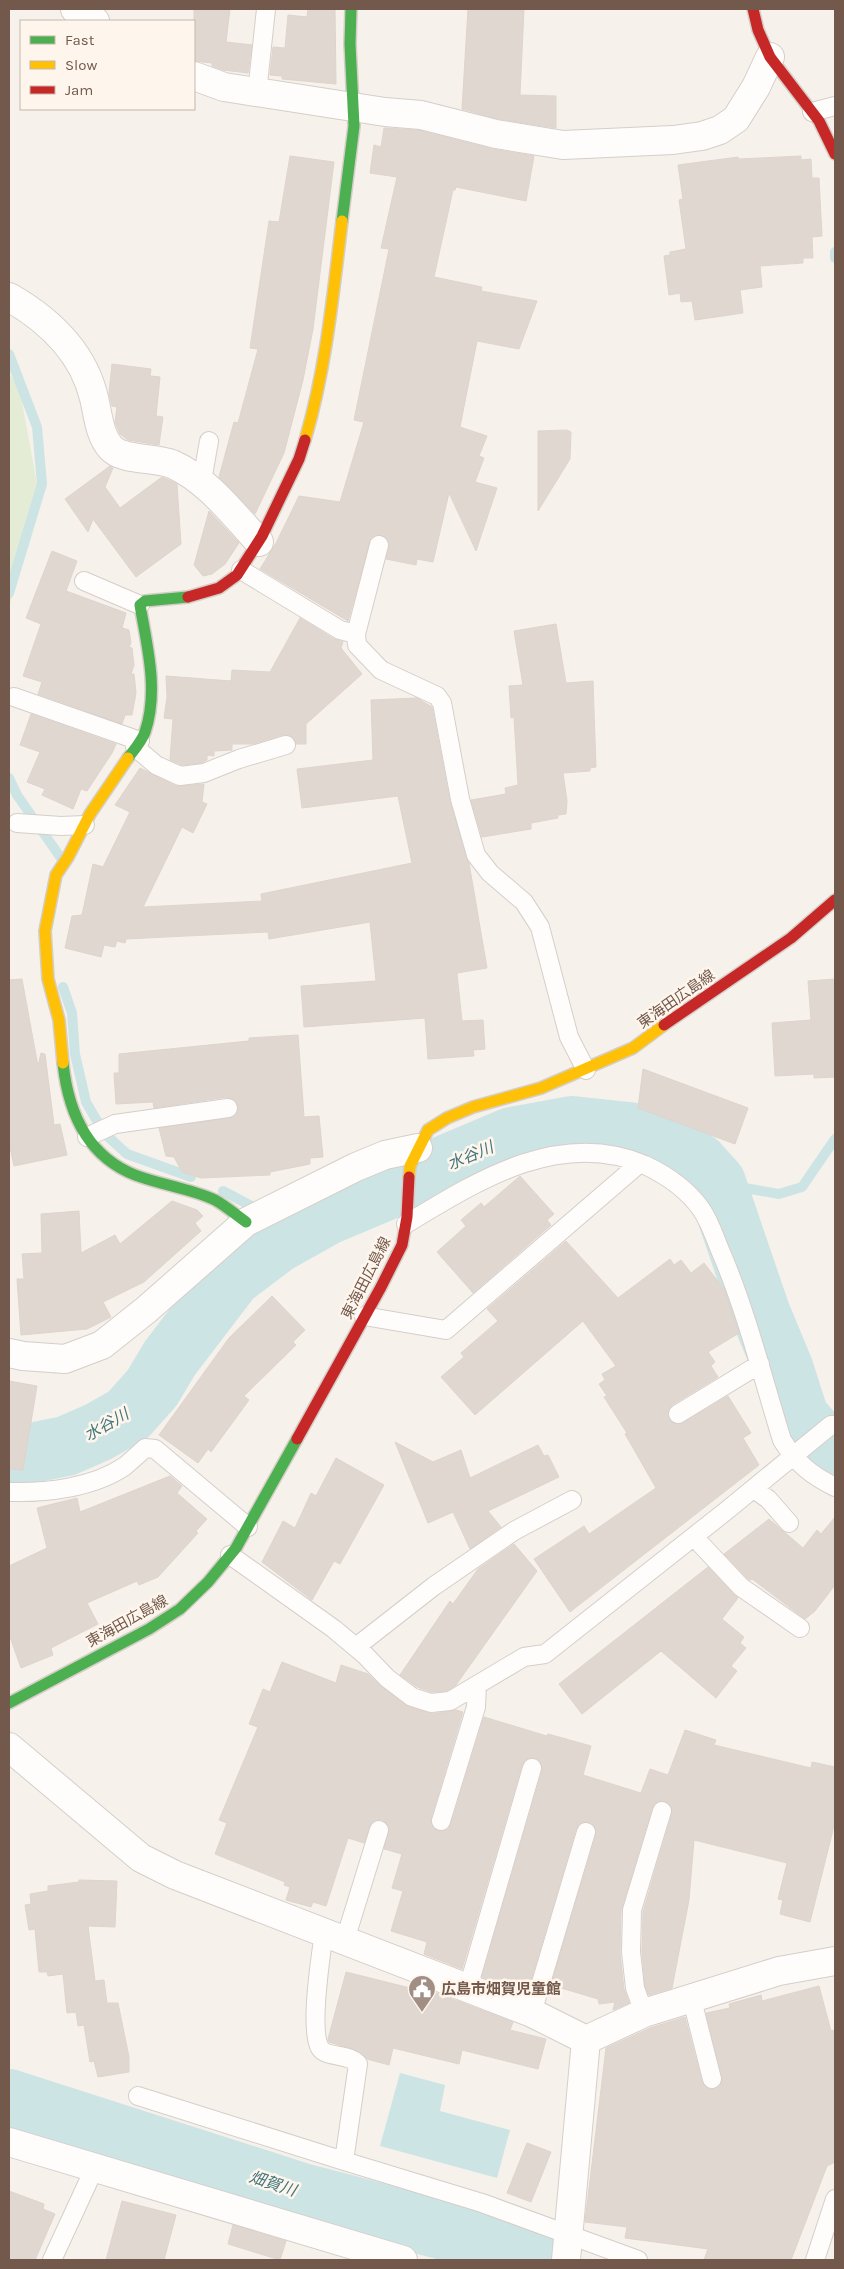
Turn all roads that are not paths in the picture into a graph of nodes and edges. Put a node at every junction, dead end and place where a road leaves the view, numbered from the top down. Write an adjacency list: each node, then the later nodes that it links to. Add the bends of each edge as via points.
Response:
1 (75, 9): 5 (street)
2 (266, 9): 8 (lane)
3 (351, 9): 9 (street)
4 (753, 9): 6 (street)
5 (93, 20)
6 (770, 57): 9 (street, via 736,119 711,133 672,140 562,145 496,134 421,115); 11 (street)
7 (195, 76): 8 (street, via 224,87)
8 (257, 93): 9 (street)
9 (353, 106): 16 (street, via 354,126 328,331 315,406 299,459)
10 (835, 106): 11 (lane)
11 (812, 112): 12 (street)
12 (835, 154)
13 (9, 297): 15 (street, via 47,321 68,343 94,395 102,434 110,447 117,453 172,464)
14 (209, 442): 15 (lane)
15 (202, 481): 16 (street)
16 (259, 542): 18 (street)
17 (379, 544): 21 (lane)
18 (241, 570): 20 (street, via 219,588); 21 (lane, via 340,630)
19 (84, 581): 20 (lane)
20 (140, 605): 23 (street, via 152,694 145,733)
21 (356, 634): 28 (lane, via 357,645 382,670 437,696 442,703 460,798 476,855 490,873 524,902 540,927 569,1037)
22 (14, 697): 23 (lane)
23 (138, 744): 24 (lane, via 156,765 180,776 204,773); 26 (street)
24 (286, 745)
25 (17, 822): 26 (lane)
26 (85, 825): 30 (street, via 56,875 45,931 45,952 48,979 59,1020 66,1089)
27 (835, 900): 28 (street, 東海田広島線, via 791,938 633,1048)
28 (586, 1070): 31 (street, 東海田広島線, via 447,1118 428,1130)
29 (228, 1108): 30 (lane, via 116,1124)
30 (87, 1137): 34 (street, via 118,1167 216,1201)
31 (414, 1157): 33 (street, 東海田広島線); 34 (street, via 385,1155)
32 (640, 1163): 33 (lane, via 601,1154 543,1158 486,1177); 35 (lane, via 446,1330); 37 (lane, via 665,1174 701,1209 739,1296)
33 (406, 1220): 35 (street, 東海田広島線, via 402,1245)
34 (246, 1222): 36 (street, via 146,1310 102,1344 64,1359)
35 (364, 1316): 46 (street, 東海田広島線)
36 (9, 1353)
37 (760, 1364): 38 (lane); 40 (lane, via 782,1440)
38 (678, 1414)
39 (835, 1424): 40 (lane)
40 (793, 1457): 41 (lane, via 817,1478); 42 (lane)
41 (835, 1487)
42 (754, 1489): 45 (lane); 47 (lane)
43 (9, 1492): 46 (lane, via 86,1484 124,1467 146,1448 155,1449)
44 (572, 1500): 50 (lane, via 514,1531 434,1586)
45 (789, 1523)
46 (248, 1527): 48 (street, 東海田広島線)
47 (694, 1537): 49 (lane, via 741,1587); 51 (lane, via 545,1654 524,1657)
48 (230, 1555): 50 (lane); 52 (street, 東海田広島線, via 180,1609 149,1629)
49 (800, 1628)
50 (356, 1647): 51 (lane, via 412,1697 431,1703 450,1701)
51 (477, 1685): 56 (lane, via 476,1707)
52 (9, 1703)
53 (9, 1747): 59 (street, via 141,1858 175,1875)
54 (532, 1768): 61 (lane)
55 (662, 1811): 64 (lane, via 632,1910 631,1952 635,1988)
56 (441, 1821)
57 (379, 1830): 59 (lane)
58 (586, 1832): 63 (lane)
59 (334, 1936): 61 (street); 69 (lane, via 315,2008 319,2047 323,2052 354,2059 358,2064)
60 (835, 1961): 62 (street, via 779,1971)
61 (468, 1988): 63 (street)
62 (692, 2000): 64 (street); 66 (lane)
63 (532, 2013): 65 (street)
64 (644, 2013): 65 (street)
65 (586, 2040): 72 (street)
66 (712, 2080)
67 (138, 2096): 69 (lane)
68 (9, 2142): 70 (street)
69 (344, 2162): 72 (lane, via 482,2203)
70 (95, 2167): 73 (lane); 74 (street)
71 (835, 2199): 76 (lane)
72 (568, 2245): 75 (lane)
73 (52, 2260)
74 (403, 2260)
75 (638, 2260)
76 (815, 2260)

